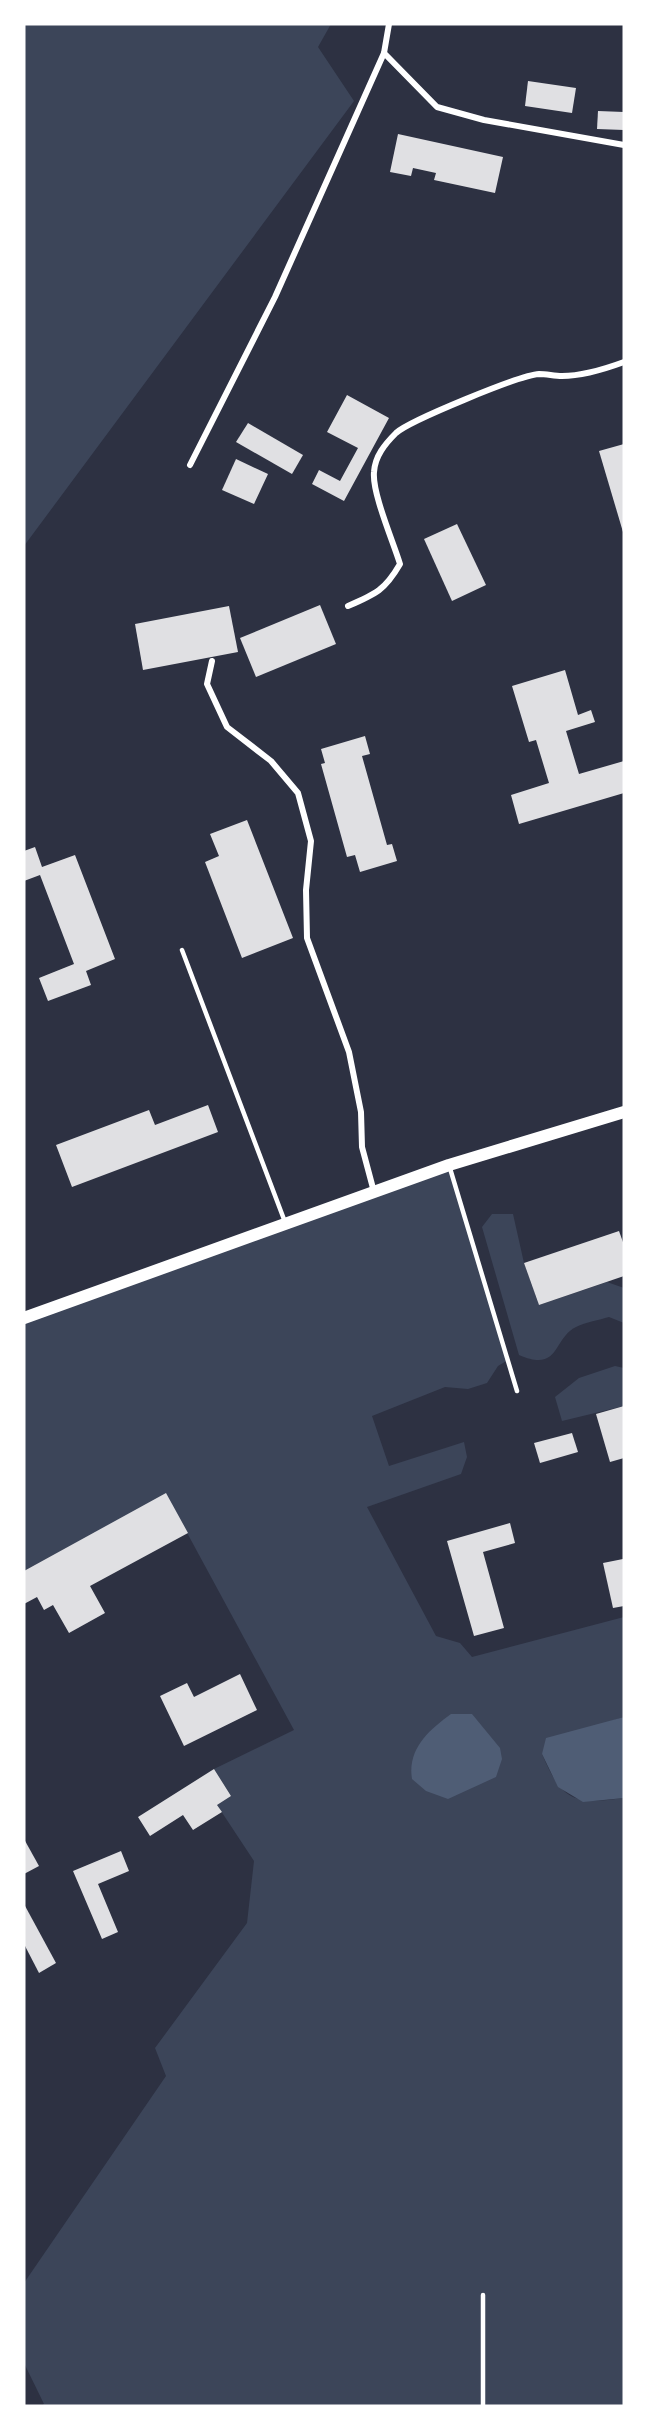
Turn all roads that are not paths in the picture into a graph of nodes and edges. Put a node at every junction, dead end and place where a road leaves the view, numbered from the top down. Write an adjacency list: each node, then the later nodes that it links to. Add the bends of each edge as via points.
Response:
1 (389, 24): 2 (street)
2 (384, 53): 3 (street, via 437,107 484,120); 5 (street, via 275,297)
3 (624, 145)
4 (624, 362): 6 (street, via 585,373 538,374 507,383 398,431 378,455 374,474 400,564 388,584)
5 (190, 465)
6 (348, 606)
7 (212, 661): 11 (street, via 207,684 227,727 271,761 298,793 311,841 306,890 308,938 349,1052)
8 (182, 950): 12 (lane)
9 (624, 1112): 10 (main road)
10 (449, 1165): 11 (main road); 14 (lane)
11 (374, 1192): 12 (main road)
12 (286, 1224): 13 (main road)
13 (24, 1318)
14 (517, 1391)
15 (483, 2295): 16 (lane)
16 (483, 2406)

